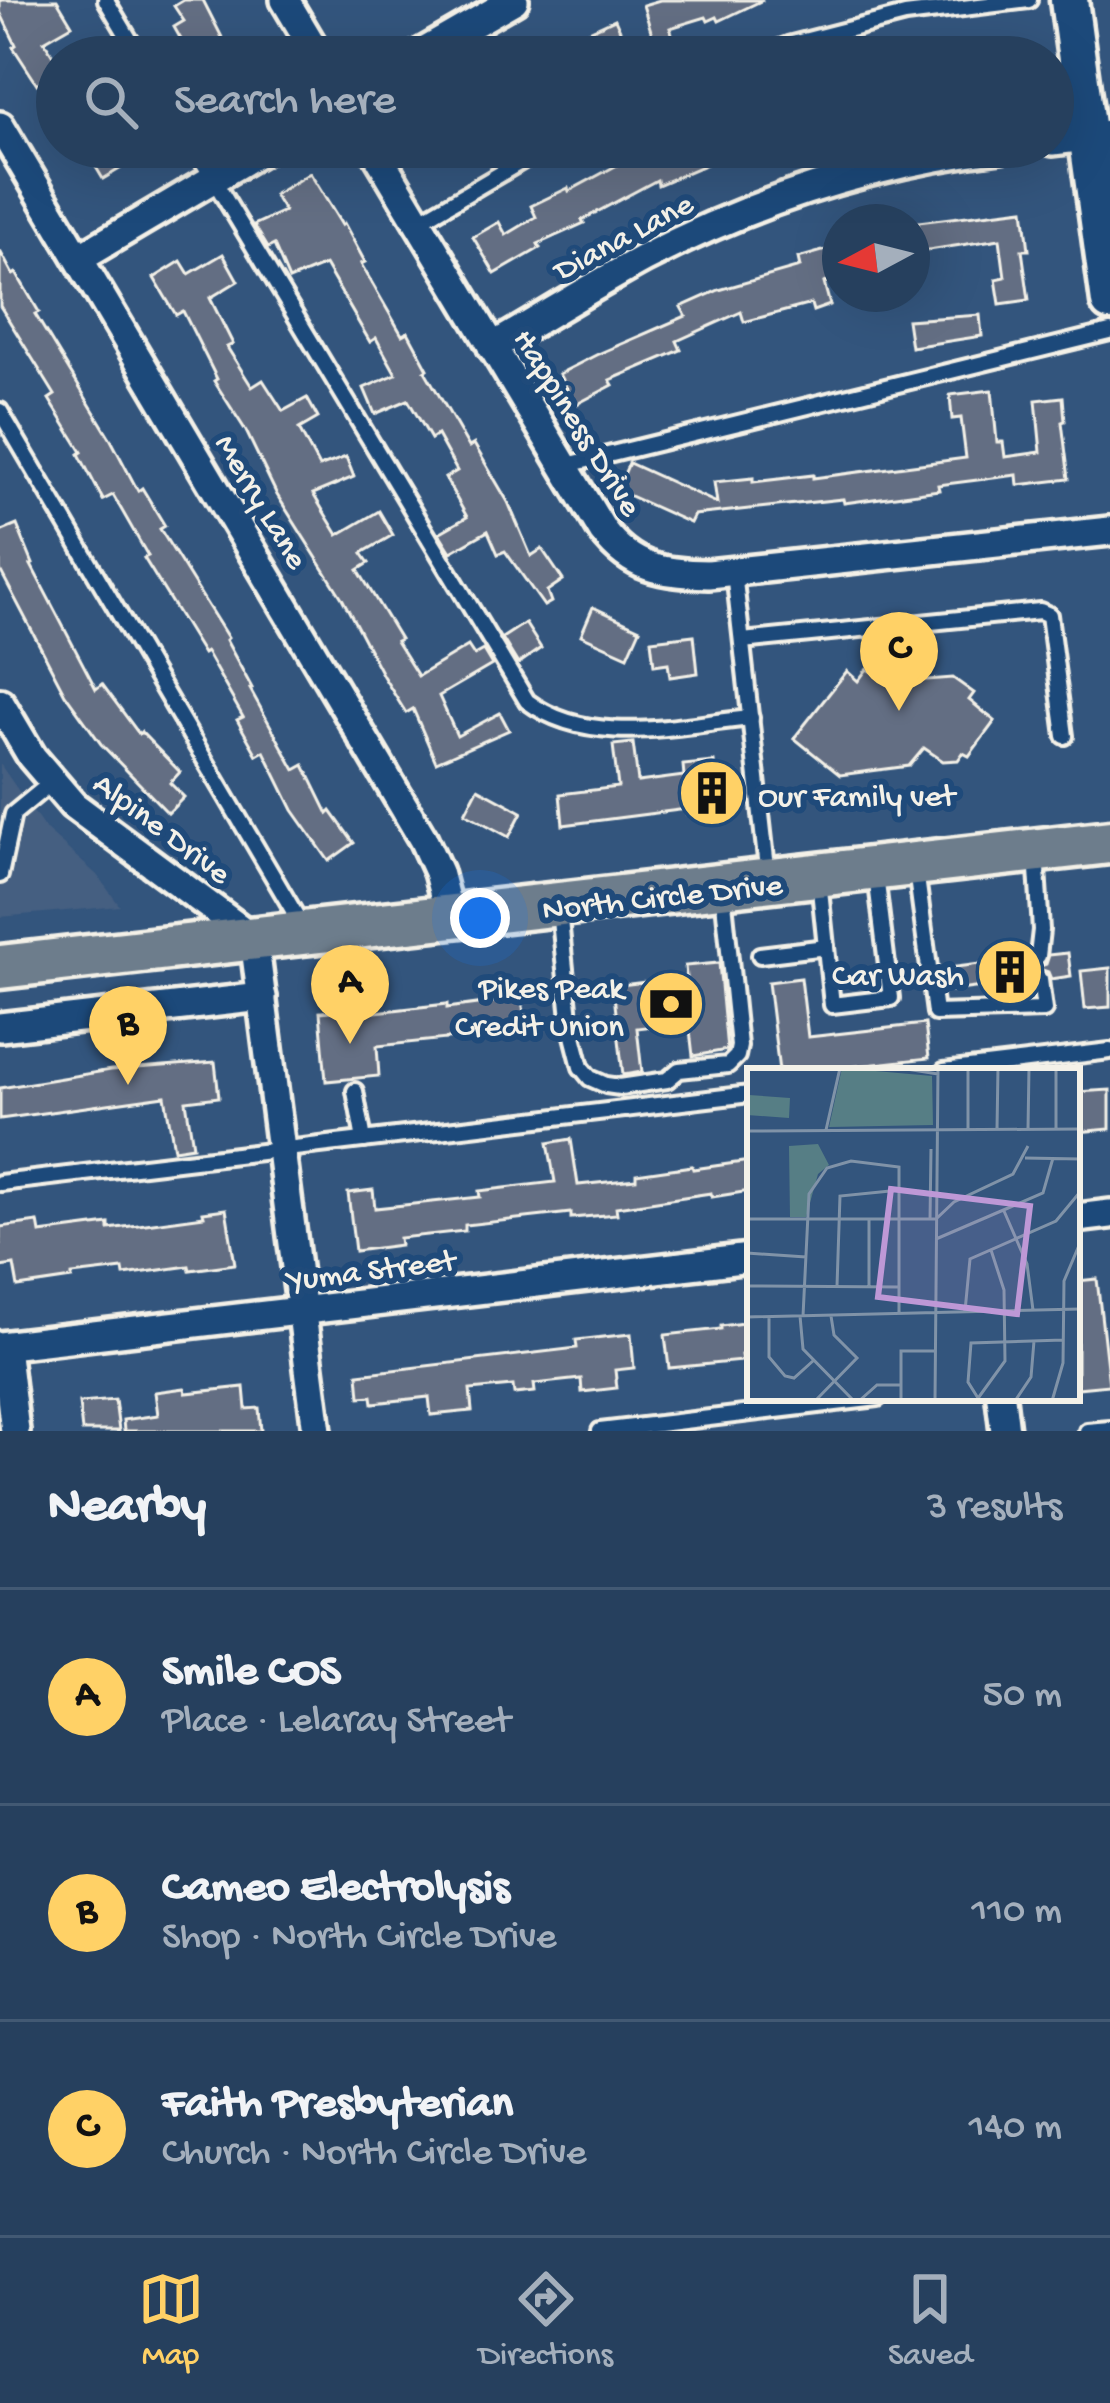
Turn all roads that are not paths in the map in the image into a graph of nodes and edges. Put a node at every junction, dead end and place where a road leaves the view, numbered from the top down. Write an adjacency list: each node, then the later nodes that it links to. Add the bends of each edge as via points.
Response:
1 (106, 0): 7 (lane)
2 (285, 0): 8 (street)
3 (514, 0): 6 (street)
4 (1029, 0): 10 (lane, via 905,15)
5 (1069, 0): 11 (main road)
6 (474, 9): 9 (street)
7 (127, 36)
8 (306, 36)
9 (441, 36)
10 (823, 36)
11 (1073, 36)
12 (1074, 46): 14 (main road)
13 (0, 126): 22 (street, Merry Lane)
14 (1084, 137): 23 (main road)
15 (206, 168): 20 (lane)
16 (232, 168): 20 (street)
17 (386, 168): 21 (street, Happiness Drive)
18 (510, 168): 21 (lane)
19 (882, 168): 25 (street, Diana Lane, via 734,217)
20 (213, 179): 22 (street); 32 (lane, via 527,701 570,723 628,730)
21 (418, 222): 25 (street, Happiness Drive)
22 (79, 258): 44 (street, Merry Lane, via 424,839)
23 (1110, 302)
24 (1110, 332): 27 (lane)
25 (492, 347): 27 (street, Happiness Drive)
26 (0, 411): 45 (lane)
27 (563, 466): 29 (street, Happiness Drive, via 603,531 637,563 681,574)
28 (1110, 531): 29 (street, Happiness Drive)
29 (734, 572): 30 (lane)
30 (742, 641): 32 (lane); 33 (lane, via 1040,611 1049,615)
31 (0, 703): 34 (street, Alpine Drive)
32 (751, 718): 41 (lane)
33 (1065, 736)
34 (52, 782): 35 (lane); 46 (street, Alpine Drive)
35 (6, 813): 39 (lane)
36 (1110, 842): 37 (main road, North Circle Drive)
37 (1036, 850): 38 (main road, North Circle Drive); 49 (lane)
38 (895, 867): 40 (main road, North Circle Drive); 47 (lane, via 890,998 832,1005); 51 (lane, via 934,1012 1044,1010)
39 (0, 875)
40 (819, 876): 41 (main road, North Circle Drive); 47 (lane)
41 (769, 882): 42 (main road, North Circle Drive)
42 (722, 887): 43 (main road, North Circle Drive); 43 (lane, via 739,1046 733,1060 620,1087 580,1067)
43 (558, 906): 44 (main road, North Circle Drive)
44 (450, 918): 45 (main road, North Circle Drive)
45 (306, 933): 46 (main road, North Circle Drive)
46 (254, 939): 50 (main road, North Circle Drive); 52 (street)
47 (826, 946): 48 (lane)
48 (760, 955)
49 (1038, 956)
50 (0, 967)
51 (1040, 980)
52 (262, 998): 53 (street); 59 (street)
53 (0, 1028)
54 (1110, 1052): 55 (lane)
55 (970, 1068)
56 (355, 1091): 58 (lane)
57 (747, 1094): 58 (lane)
58 (364, 1140): 59 (lane)
59 (282, 1149): 60 (lane); 64 (street)
60 (0, 1183)
61 (1110, 1214): 62 (street)
62 (1080, 1219)
63 (747, 1258): 64 (street, Yuma Street)
64 (304, 1312): 65 (street, Yuma Street); 70 (street)
65 (3, 1346): 69 (street)
66 (853, 1401): 71 (lane)
67 (1001, 1401): 72 (street)
68 (1110, 1429): 73 (lane)
69 (15, 1431)
70 (317, 1431)
71 (600, 1431)
72 (1005, 1431)
73 (1087, 1431)

